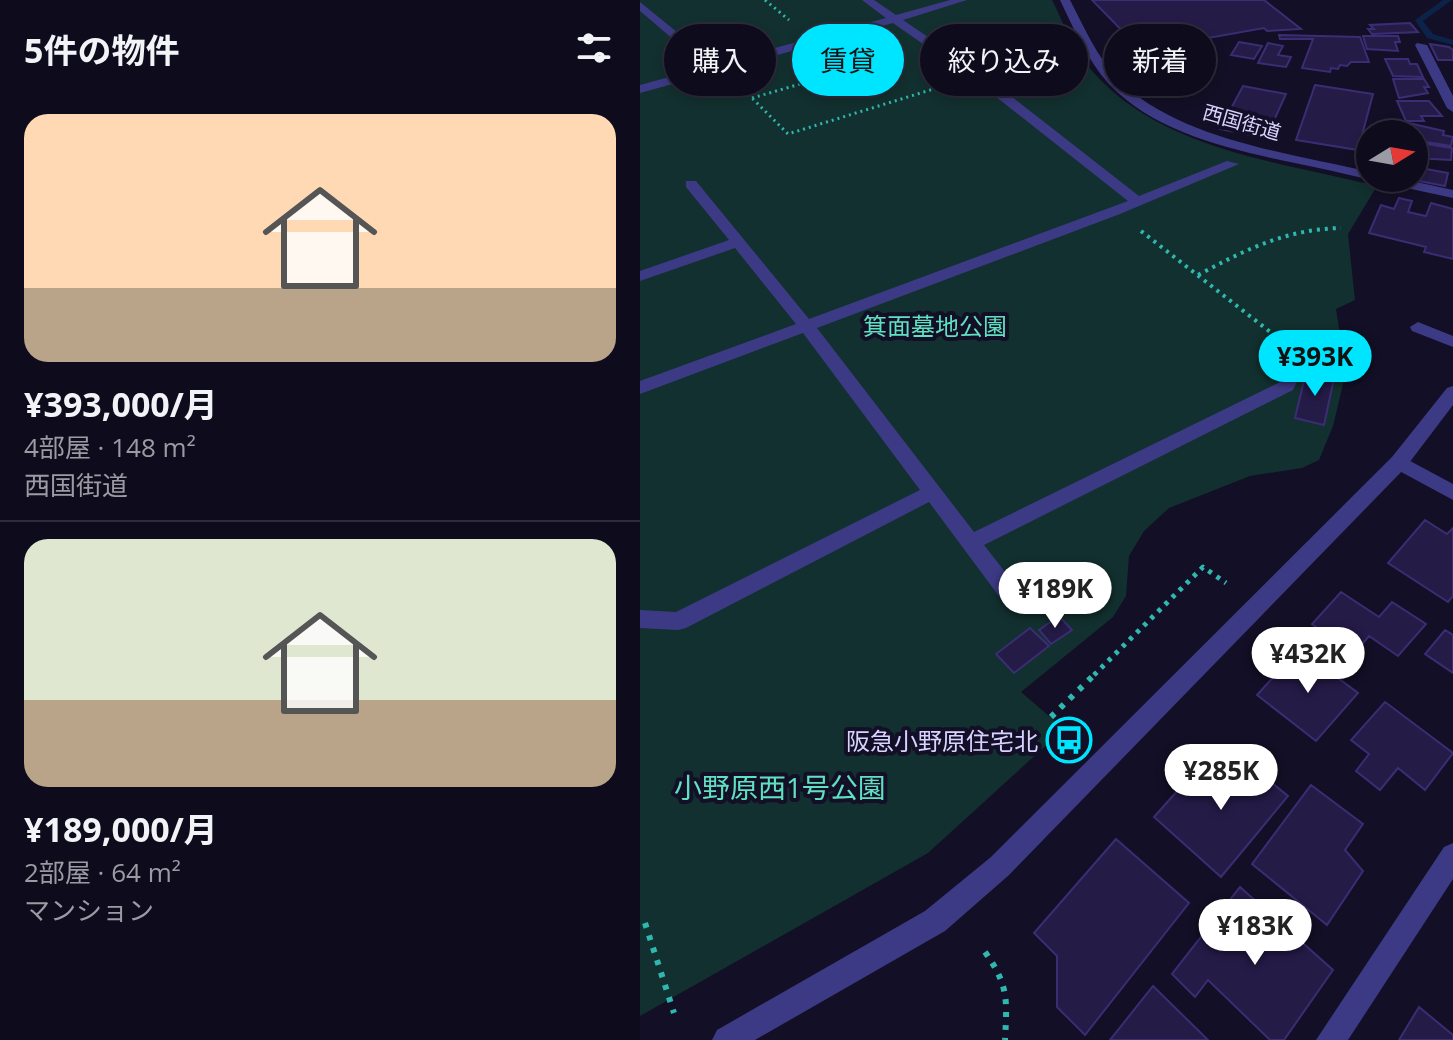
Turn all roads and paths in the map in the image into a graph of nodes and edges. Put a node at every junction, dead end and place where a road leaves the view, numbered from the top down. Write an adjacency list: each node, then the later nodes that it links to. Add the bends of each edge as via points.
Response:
1 (867, 0): 5 (street)
2 (962, 0): 5 (street)
3 (1065, 0): 19 (street, 西国街道, via 1116,84 1162,118)
4 (640, 5): 6 (street)
5 (894, 19): 7 (street); 10 (street)
6 (664, 24)
7 (920, 37)
8 (1421, 45): 17 (street)
9 (920, 49): 16 (path)
10 (776, 52)
11 (664, 83): 12 (street)
12 (640, 89)
13 (920, 93): 16 (path, via 788,134)
14 (750, 96): 16 (path)
15 (1003, 96): 23 (street)
16 (752, 98)
17 (1453, 108)
18 (1232, 164): 23 (street)
19 (1356, 172)
20 (691, 184): 26 (street)
21 (1428, 189): 22 (street)
22 (1453, 194)
23 (1138, 202): 24 (street)
24 (1115, 211): 27 (path); 29 (street)
25 (1341, 228): 27 (path, via 1288,232)
26 (739, 242): 28 (street); 29 (street)
27 (1198, 275): 32 (path)
28 (640, 276)
29 (807, 327): 33 (street); 36 (street)
30 (1418, 327): 31 (street)
31 (1453, 342)
32 (1299, 359): 38 (street, via 1287,386)
33 (640, 388)
34 (1453, 392): 35 (street)
35 (1399, 462): 37 (street); 47 (street, via 1000,866 935,921)
36 (932, 492): 38 (street); 41 (street, via 678,621)
37 (1453, 493)
38 (970, 543): 40 (street)
39 (1226, 583): 42 (path, via 1203,567)
40 (1015, 601)
41 (640, 619)
42 (1051, 717)
43 (1453, 856): 49 (street)
44 (645, 923): 46 (path)
45 (985, 952): 48 (path, via 1005,979)
46 (674, 1013)
47 (727, 1040)
48 (1005, 1040)
49 (1331, 1040)

